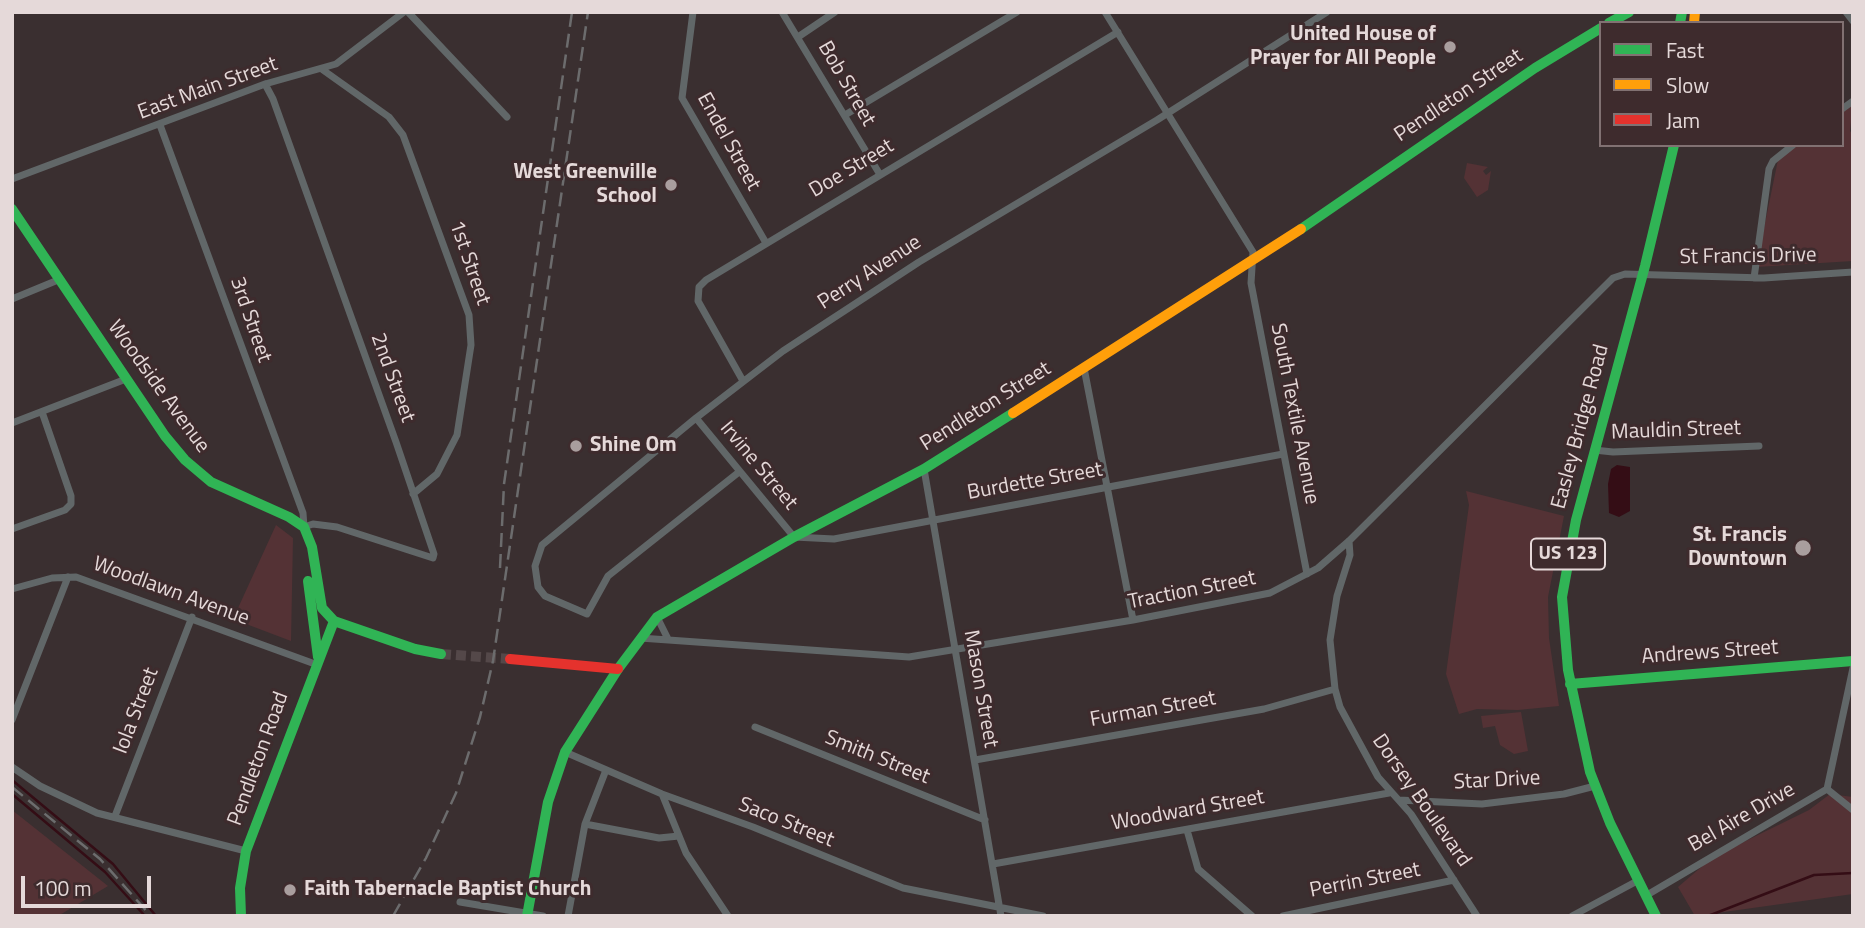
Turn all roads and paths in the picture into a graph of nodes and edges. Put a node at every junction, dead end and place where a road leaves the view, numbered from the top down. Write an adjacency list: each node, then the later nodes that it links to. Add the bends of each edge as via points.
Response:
1 (406, 12): 15 (street, East Main Street, via 344,61); 19 (street)
2 (693, 12): 26 (street, Endel Street, via 681,98)
3 (782, 12): 14 (street, Bob Street)
4 (835, 12): 14 (street)
5 (1017, 12): 18 (street)
6 (1105, 12): 13 (street)
7 (1327, 12): 17 (street, Perry Avenue)
8 (1629, 12): 10 (main road)
9 (1846, 12): 11 (street)
10 (1613, 21)
11 (1853, 21)
12 (1599, 29): 27 (main road, Pendleton Street)
13 (1118, 32): 17 (street); 23 (street, Doe Street)
14 (798, 37): 18 (street, Bob Street)
15 (323, 69): 16 (street, East Main Street); 45 (street, 1st Street, via 389,117 403,135 469,315 471,345 457,435 437,474)
16 (265, 84): 20 (street, East Main Street); 45 (street, 2nd Street)
17 (1168, 113): 27 (street, via 1247,239); 35 (street, Perry Avenue, via 909,268)
18 (845, 115): 23 (street, Bob Street)
19 (507, 117)
20 (160, 125): 24 (street, East Main Street); 47 (street, 3rd Street, via 303,513)
21 (1674, 147): 29 (main road, Easley Bridge Road / US 123)
22 (1790, 147): 30 (street, via 1769,169)
23 (879, 173): 26 (street, Doe Street)
24 (12, 178)
25 (12, 209): 31 (main road, Woodside Avenue)
26 (766, 243): 35 (street, Doe Street, via 706,280 697,295)
27 (1254, 260): 33 (main road, Pendleton Street); 41 (street, South Textile Avenue, via 1251,283)
28 (1853, 272): 30 (street, St Francis Drive)
29 (1643, 275): 30 (street, St Francis Drive); 40 (main road, Easley Bridge Road / US 123); 50 (street, Traction Street, via 1613,278)
30 (1754, 278)
31 (58, 280): 32 (street); 34 (main road, Woodside Avenue)
32 (12, 299)
33 (1084, 368): 42 (main road, Pendleton Street); 44 (street)
34 (126, 379): 36 (street); 47 (main road, Woodside Avenue, via 171,444 200,474)
35 (743, 381): 37 (street, Perry Avenue)
36 (42, 412): 38 (street); 48 (street, via 71,504)
37 (696, 418): 43 (street, Irvine Street); 43 (street, Perry Avenue, via 542,545 535,566 538,587 545,596 587,614 608,576)
38 (12, 423)
39 (1759, 446): 40 (street, Mauldin Street)
40 (1594, 450): 68 (main road, Easley Bridge Road / US 123, via 1562,597)
41 (1283, 454): 44 (street, Burdette Street); 52 (street, South Textile Avenue)
42 (924, 469): 46 (street, Mason Street); 49 (main road, Pendleton Street)
43 (739, 472): 49 (street, Irvine Street)
44 (1108, 487): 46 (street, Burdette Street); 57 (street)
45 (413, 494): 47 (street, 2nd Street, via 433,558 337,527)
46 (933, 520): 49 (street, Burdette Street, via 834,539); 61 (street, Mason Street)
47 (304, 527): 51 (main road)
48 (12, 529)
49 (794, 537): 56 (main road, Pendleton Street)
50 (1349, 541): 52 (street, Traction Street); 69 (street, Dorsey Boulevard, via 1350,555 1332,624)
51 (312, 547): 58 (main road, via 322,608); 64 (main road, via 308,577)
52 (1307, 574): 57 (street, Traction Street, via 1248,600)
53 (68, 577): 54 (street, Woodlawn Avenue); 55 (street, Woodlawn Avenue); 70 (street)
54 (12, 589)
55 (192, 617): 64 (street, Woodlawn Avenue); 82 (street, Iola Street)
56 (657, 617): 59 (main road, Pendleton Street); 60 (street)
57 (1133, 620): 61 (street, Traction Street)
58 (334, 621): 62 (main road); 64 (main road, Pendleton Road)
59 (640, 638): 60 (street, Traction Street); 67 (main road, Pendleton Street)
60 (668, 639): 61 (street, Traction Street, via 882,657)
61 (956, 650): 73 (street, Mason Street)
62 (441, 654)
63 (510, 659): 67 (main road)
64 (317, 660): 87 (main road, Pendleton Road)
65 (1853, 662): 68 (main road, Andrews Street)
66 (1853, 668): 77 (street)
67 (618, 669): 72 (main road, Pendleton Street)
68 (1570, 684): 76 (main road, Easley Bridge Road / US 123)
69 (1335, 689): 73 (street, Furman Street, via 1264,709); 78 (street, Dorsey Boulevard, via 1348,725)
70 (12, 720)
71 (755, 727): 83 (street, Smith Street)
72 (565, 752): 75 (street, Saco Street); 94 (main road, Pendleton Street, via 548,802)
73 (975, 760): 83 (street, Mason Street)
74 (12, 767): 82 (street, via 78,805)
75 (606, 770): 79 (street, Saco Street); 84 (street)
76 (1595, 786): 80 (street, Star Drive, via 1493,803); 90 (main road, Easley Bridge Road / US 123)
77 (1827, 789): 81 (street, Bel Aire Drive); 91 (street, Bel Aire Drive)
78 (1389, 793): 80 (street, Dorsey Boulevard); 85 (street, Woodward Street)
79 (662, 794): 86 (street); 93 (street, Saco Street, via 903,888)
80 (1399, 800): 89 (street, Dorsey Boulevard)
81 (1853, 810)
82 (115, 816): 87 (street)
83 (985, 820): 88 (street, Mason Street)
84 (585, 824): 86 (street, via 659,838); 97 (street)
85 (1187, 830): 88 (street, Woodward Street); 101 (street, via 1198,869)
86 (679, 836): 98 (street, via 701,880)
87 (246, 851): 95 (main road, Pendleton Road)
88 (993, 864): 93 (street, Mason Street)
89 (1454, 880): 102 (street, Perrin Street); 103 (street, Dorsey Boulevard)
90 (1639, 880): 91 (main road, Easley Bridge Road / US 123); 104 (street)
91 (1647, 895): 105 (main road, Easley Bridge Road / US 123)
92 (460, 902): 94 (street)
93 (1000, 906): 99 (street, Mason Street); 100 (street, Saco Street)
94 (527, 914): 96 (street)
95 (241, 916)
96 (543, 916)
97 (568, 916)
98 (728, 916)
99 (1001, 916)
100 (1044, 916)
101 (1252, 916)
102 (1283, 916)
103 (1477, 916)
104 (1572, 916)
105 (1656, 916)

